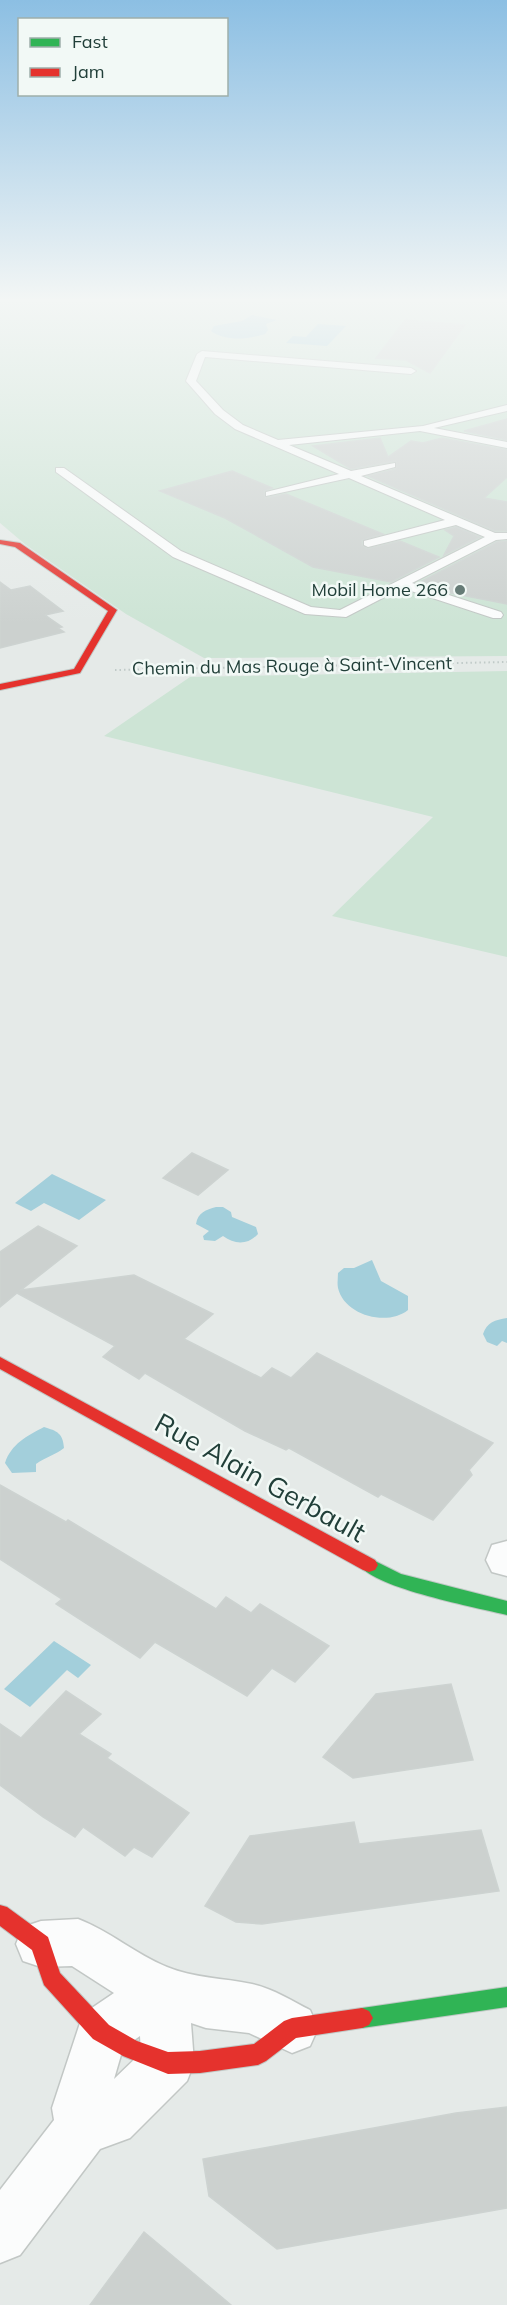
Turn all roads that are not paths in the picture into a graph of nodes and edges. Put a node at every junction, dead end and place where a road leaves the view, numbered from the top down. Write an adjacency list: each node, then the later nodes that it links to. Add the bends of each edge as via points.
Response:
1 (217, 410): 4 (lane, via 239,427)
2 (500, 410): 3 (lane)
3 (420, 428): 4 (lane); 5 (lane)
4 (275, 443): 8 (lane)
5 (507, 445)
6 (391, 465): 8 (lane)
7 (60, 470): 15 (lane, via 177,554 309,611 342,614)
8 (350, 476): 9 (lane); 10 (lane)
9 (270, 494)
10 (456, 521): 12 (lane); 14 (lane)
11 (507, 536): 12 (lane)
12 (494, 537): 15 (lane)
13 (0, 541): 17 (street, via 17,545 113,610 77,671)
14 (368, 543)
15 (402, 584): 16 (lane)
16 (497, 615)
17 (0, 687)
18 (0, 1362): 19 (street, Rue Alain Gerbault, via 396,1580)
19 (507, 1608)
20 (0, 1914): 21 (street)
21 (41, 1944): 22 (street, via 78,1942); 25 (street, via 51,1978)
22 (162, 1990): 24 (street, via 206,2003 254,2009); 25 (street); 26 (street)
23 (507, 1997): 24 (street)
24 (292, 2028): 26 (street, via 258,2054)
25 (101, 2032): 26 (street, via 130,2049); 27 (street, via 79,2108)
26 (168, 2063): 27 (street, via 111,2119)
27 (82, 2127): 28 (street)
28 (0, 2235)

